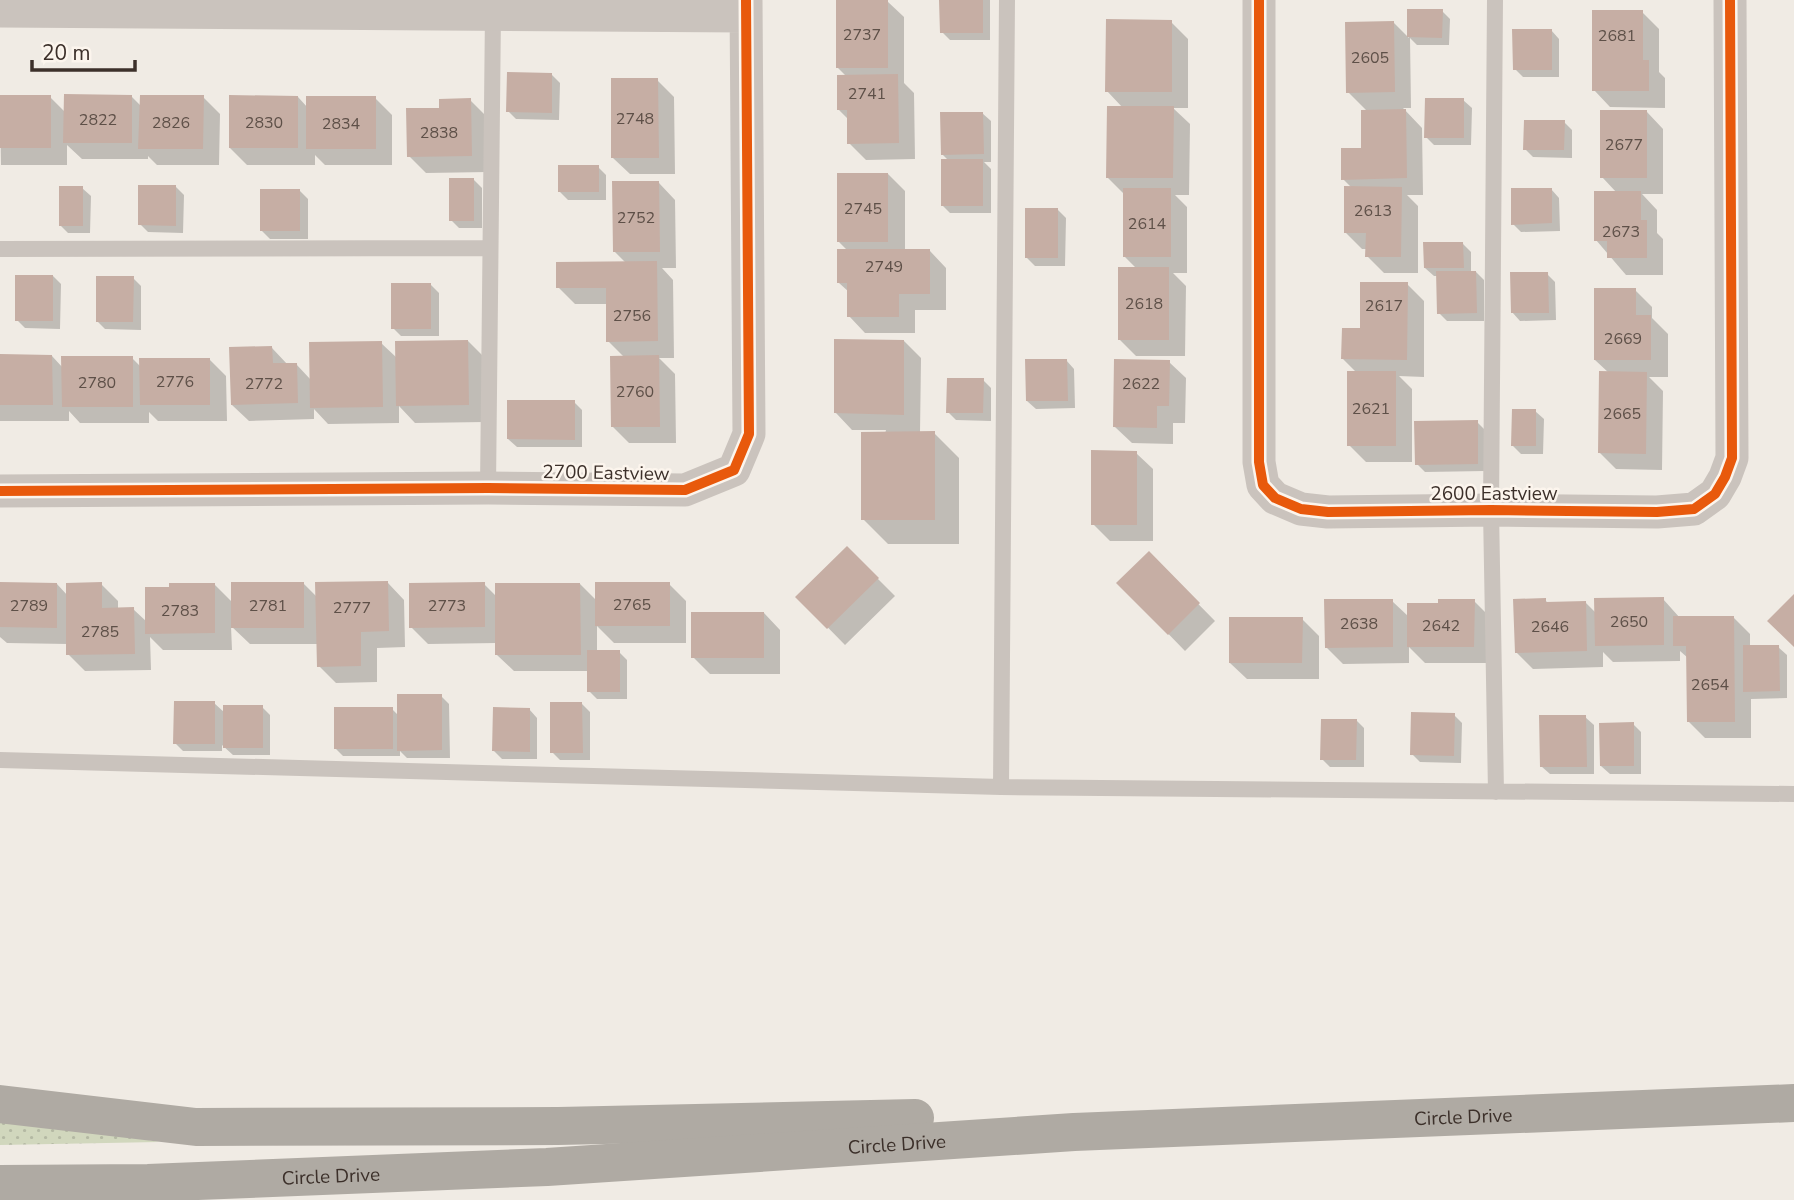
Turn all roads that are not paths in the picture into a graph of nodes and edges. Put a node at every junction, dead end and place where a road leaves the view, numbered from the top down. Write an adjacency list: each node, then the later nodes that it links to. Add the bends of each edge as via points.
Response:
1 (1007, 0): 14 (lane)
2 (1259, 0): 12 (street, 2600 Eastview, via 1259,462 1263,485 1275,498 1301,509 1328,512)
3 (1495, 0): 12 (lane)
4 (1730, 0): 12 (street, 2600 Eastview, via 1732,458 1725,477 1715,494 1694,509)
5 (493, 7): 6 (street); 7 (street); 8 (lane)
6 (746, 8): 10 (street, 2700 Eastview, via 749,433 734,470 685,490)
7 (0, 11)
8 (489, 248): 9 (lane); 10 (lane)
9 (0, 249)
10 (488, 488): 11 (street, 2700 Eastview)
11 (0, 491)
12 (1491, 510): 15 (lane)
13 (0, 760): 14 (lane)
14 (1001, 787): 15 (lane)
15 (1496, 792): 16 (lane)
16 (1794, 794)
17 (1794, 1103): 19 (highway, Circle Drive)
18 (0, 1104): 19 (highway, via 196,1127 571,1126 936,1117)
19 (1074, 1132): 20 (highway, Circle Drive, via 547,1167 148,1183)
20 (0, 1184)

